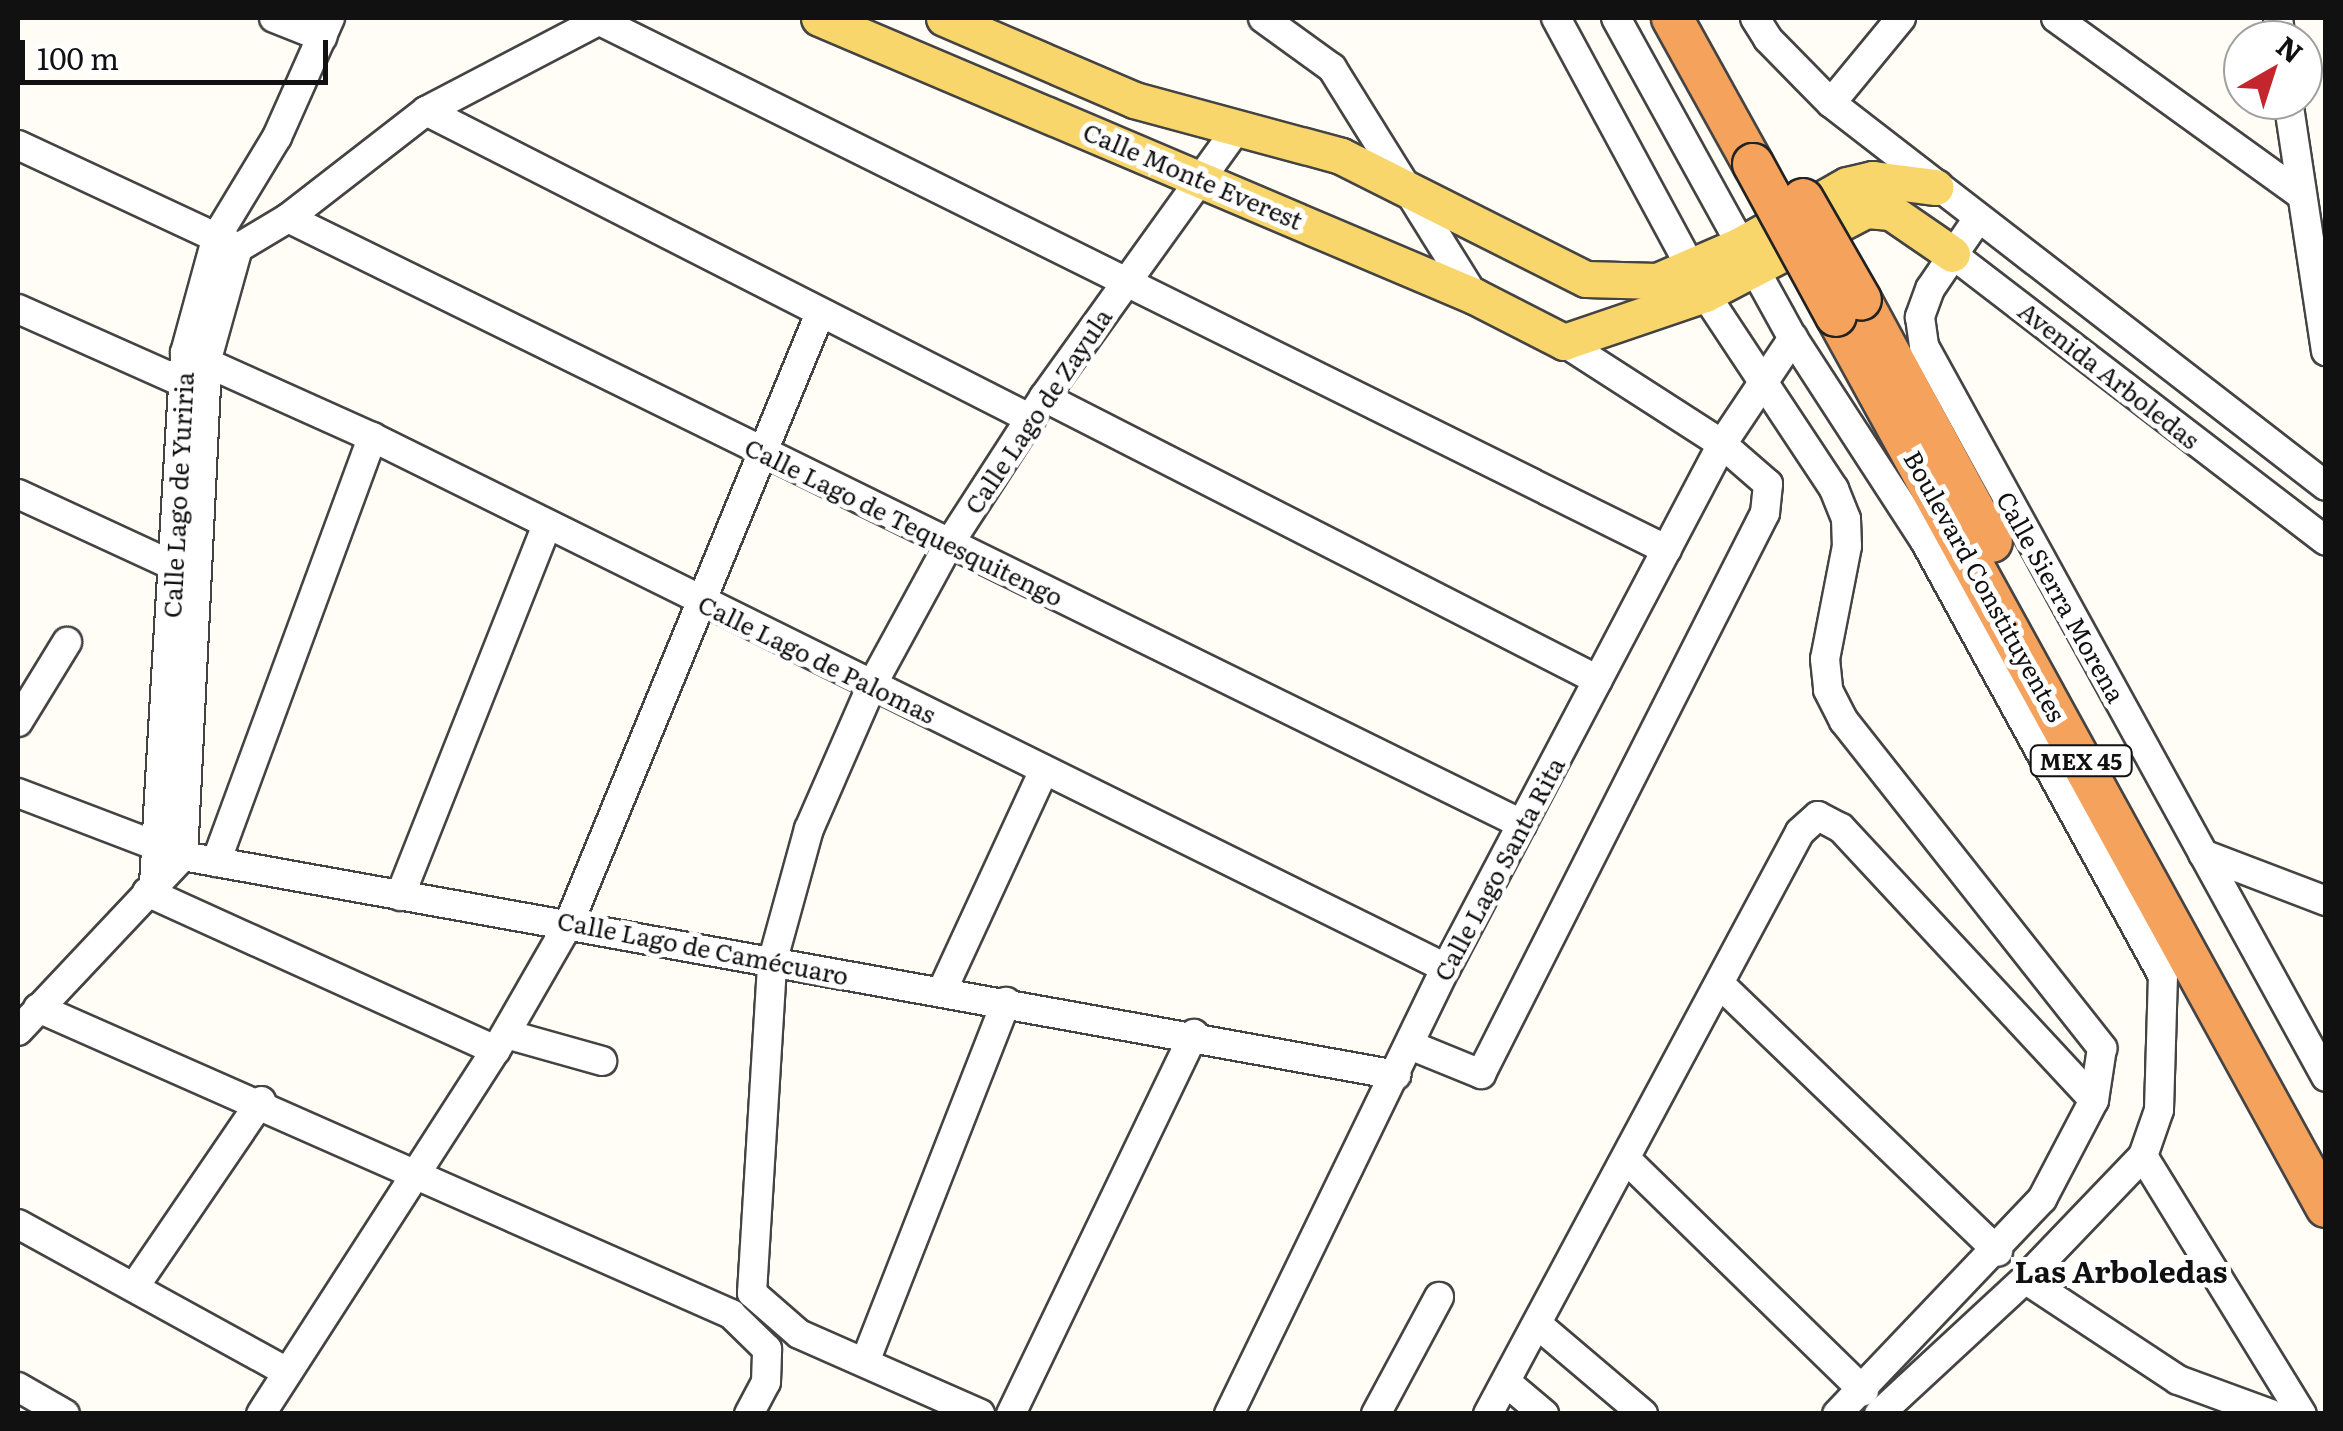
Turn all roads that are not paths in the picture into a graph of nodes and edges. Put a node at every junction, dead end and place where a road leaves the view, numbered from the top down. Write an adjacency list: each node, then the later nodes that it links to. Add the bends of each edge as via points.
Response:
1 (274, 18): 13 (street)
2 (819, 18): 20 (main road, Calle Monte Everest)
3 (949, 18): 17 (main road, Calle Monte Everest, via 1134,100)
4 (1264, 18): 22 (street, via 1332,68)
5 (1556, 18): 31 (street)
6 (1616, 18): 29 (street)
7 (1672, 18): 19 (highway, Boulevard Constituyentes / MEX 45)
8 (1702, 18): 19 (highway, Boulevard Constituyentes / MEX 45)
9 (1755, 18): 14 (street, Avenida Arboledas)
10 (1901, 18): 14 (street)
11 (2056, 18): 23 (street)
12 (601, 19): 15 (street); 30 (street)
13 (326, 28): 27 (street, Calle Lago de Yuriria)
14 (1831, 103): 21 (street, Avenida Arboledas)
15 (426, 110): 25 (street); 35 (street)
16 (2291, 120): 23 (street)
17 (1238, 128): 20 (street, Calle Lago de Zayula); 22 (main road, Calle Monte Everest, via 1309,143)
18 (18, 145): 27 (street)
19 (1764, 157): 33 (highway, Boulevard Constituyentes / MEX 45, bridge)
20 (1200, 179): 30 (street, Calle Lago de Zayula); 32 (main road, Calle Monte Everest)
21 (1936, 187): 26 (street, Avenida Arboledas); 29 (main road, Calle Monte Everest, via 1873,179 1847,184)
22 (1413, 193): 31 (main road, Calle Monte Everest, via 1586,279); 32 (street)
23 (2300, 194): 38 (street)
24 (1890, 212): 28 (main road, Avenida Arboledas); 29 (main road, Calle Monte Everest, via 1866,210)
25 (288, 218): 27 (street); 45 (street, Calle Lago de Tequesquitengo)
26 (1977, 220): 28 (street, Calle Sierra Morena); 46 (street, Avenida Arboledas)
27 (228, 242): 39 (street, Calle Lago de Yuriria)
28 (1952, 254): 49 (street, Avenida Arboledas); 62 (street, Calle Sierra Morena, via 1920,317 1924,346)
29 (1746, 256): 31 (main road, Calle Monte Everest); 36 (street)
30 (1126, 280): 42 (street, Calle Lago de Zayula); 51 (street)
31 (1698, 281): 37 (main road, Calle Monte Everest); 41 (street)
32 (1474, 296): 37 (main road, Calle Monte Everest)
33 (1848, 308): 86 (highway, Boulevard Constituyentes / MEX 45); 90 (highway, Boulevard Constituyentes / MEX 45)
34 (18, 309): 40 (street)
35 (820, 313): 42 (street); 45 (street)
36 (1793, 338): 41 (street, Calle Lago Santa Rita); 85 (street, via 1926,543 2152,947 2166,1007 2159,1110)
37 (1564, 342): 44 (street, Calle Monte Everest)
38 (2326, 351)
39 (196, 356): 40 (street, Calle Lago de Yuriria); 43 (street, Calle Lago de Palomas); 52 (street, Calle Lago de Yuriria)
40 (182, 382): 52 (street, Calle Lago de Yuriria)
41 (1761, 382): 44 (street, Calle Lago Santa Rita); 83 (street, via 1834,489 1846,519 1825,660 1828,690 1844,721 2094,1030 2102,1048)
42 (1037, 408): 50 (street, Calle Lago de Zayula); 55 (street)
43 (372, 437): 48 (street, Calle Lago de Palomas); 63 (street)
44 (1722, 444): 51 (street, Calle Lago Santa Rita); 79 (street, Calle Monte Everest, via 1768,484 1765,514 1481,1074)
45 (762, 453): 50 (street, Calle Lago de Tequesquitengo); 53 (street)
46 (2326, 486)
47 (18, 494): 52 (street)
48 (546, 527): 53 (street, Calle Lago de Palomas); 66 (street)
49 (2326, 541)
50 (950, 544): 56 (street, Calle Lago de Zayula); 60 (street, Calle Lago de Tequesquitengo)
51 (1667, 550): 55 (street, Calle Lago Santa Rita)
52 (188, 566): 61 (street, Calle Lago de Yuriria)
53 (700, 602): 56 (street, Calle Lago de Palomas); 68 (street)
54 (67, 642): 57 (street)
55 (1598, 680): 60 (street, Calle Lago Santa Rita)
56 (872, 685): 58 (street, Calle Lago de Palomas); 70 (street, Calle Lago de Zayula, via 809,829)
57 (18, 722)
58 (1044, 770): 71 (street, Calle Lago de Palomas); 73 (street)
59 (18, 793): 61 (street, Calle Lago de Camécuaro)
60 (1522, 824): 71 (street, Calle Lago Santa Rita)
61 (170, 853): 63 (street, Calle Lago de Camécuaro); 65 (street, Calle Lago de Yuriria)
62 (2203, 854): 64 (street); 69 (street, Calle Sierra Morena)
63 (216, 862): 66 (street, Calle Lago de Camécuaro)
64 (2260, 877): 67 (street); 69 (street)
65 (151, 888): 75 (street); 78 (street)
66 (400, 896): 68 (street, Calle Lago de Camécuaro)
67 (2326, 901)
68 (570, 923): 70 (street, Calle Lago de Camécuaro); 78 (street)
69 (2243, 927): 82 (street, Calle Sierra Morena)
70 (772, 963): 73 (street, Calle Lago de Camécuaro); 96 (street, Calle Lago de Zayula)
71 (1446, 968): 79 (street, Calle Lago Santa Rita)
72 (1722, 986): 83 (street, via 1800,832 1818,816 1841,828); 87 (street); 93 (street)
73 (942, 992): 74 (street, Calle Lago de Camécuaro)
74 (1006, 1002): 77 (street, Calle Lago de Camécuaro); 102 (street)
75 (38, 1008): 76 (street); 84 (street)
76 (18, 1031)
77 (1194, 1034): 81 (street, Calle Lago de Camécuaro); 111 (street)
78 (501, 1042): 80 (street); 88 (street)
79 (1410, 1045): 81 (street, Calle Lago Santa Rita)
80 (602, 1061)
81 (1396, 1075): 112 (street, Calle Lago Santa Rita)
82 (2326, 1078)
83 (2094, 1100): 89 (street)
84 (261, 1101): 88 (street); 95 (street)
85 (2143, 1156): 92 (street); 119 (street)
86 (2326, 1156)
87 (1626, 1160): 99 (street); 106 (street)
88 (414, 1171): 98 (street); 103 (street)
89 (2042, 1199): 92 (street); 93 (street)
90 (2326, 1207)
91 (18, 1224): 95 (street)
92 (2072, 1224): 94 (street)
93 (1998, 1252): 106 (street)
94 (2025, 1278): 106 (street); 118 (street, via 2178,1380)
95 (135, 1286): 103 (street)
96 (752, 1293): 98 (street); 100 (street)
97 (1439, 1298): 113 (street)
98 (731, 1314): 101 (street)
99 (1537, 1324): 104 (street); 116 (street)
100 (798, 1334): 101 (street); 102 (street)
101 (767, 1349): 109 (street, via 766,1382)
102 (865, 1362): 110 (street)
103 (287, 1372): 108 (street)
104 (1506, 1382): 114 (street); 115 (street)
105 (18, 1388): 107 (street)
106 (1882, 1406): 117 (street)
107 (64, 1414)
108 (261, 1414)
109 (749, 1414)
110 (980, 1414)
111 (1010, 1414)
112 (1229, 1414)
113 (1376, 1414)
114 (1488, 1414)
115 (1544, 1414)
116 (1643, 1414)
117 (1837, 1414)
118 (2271, 1414)
119 (2302, 1414)

